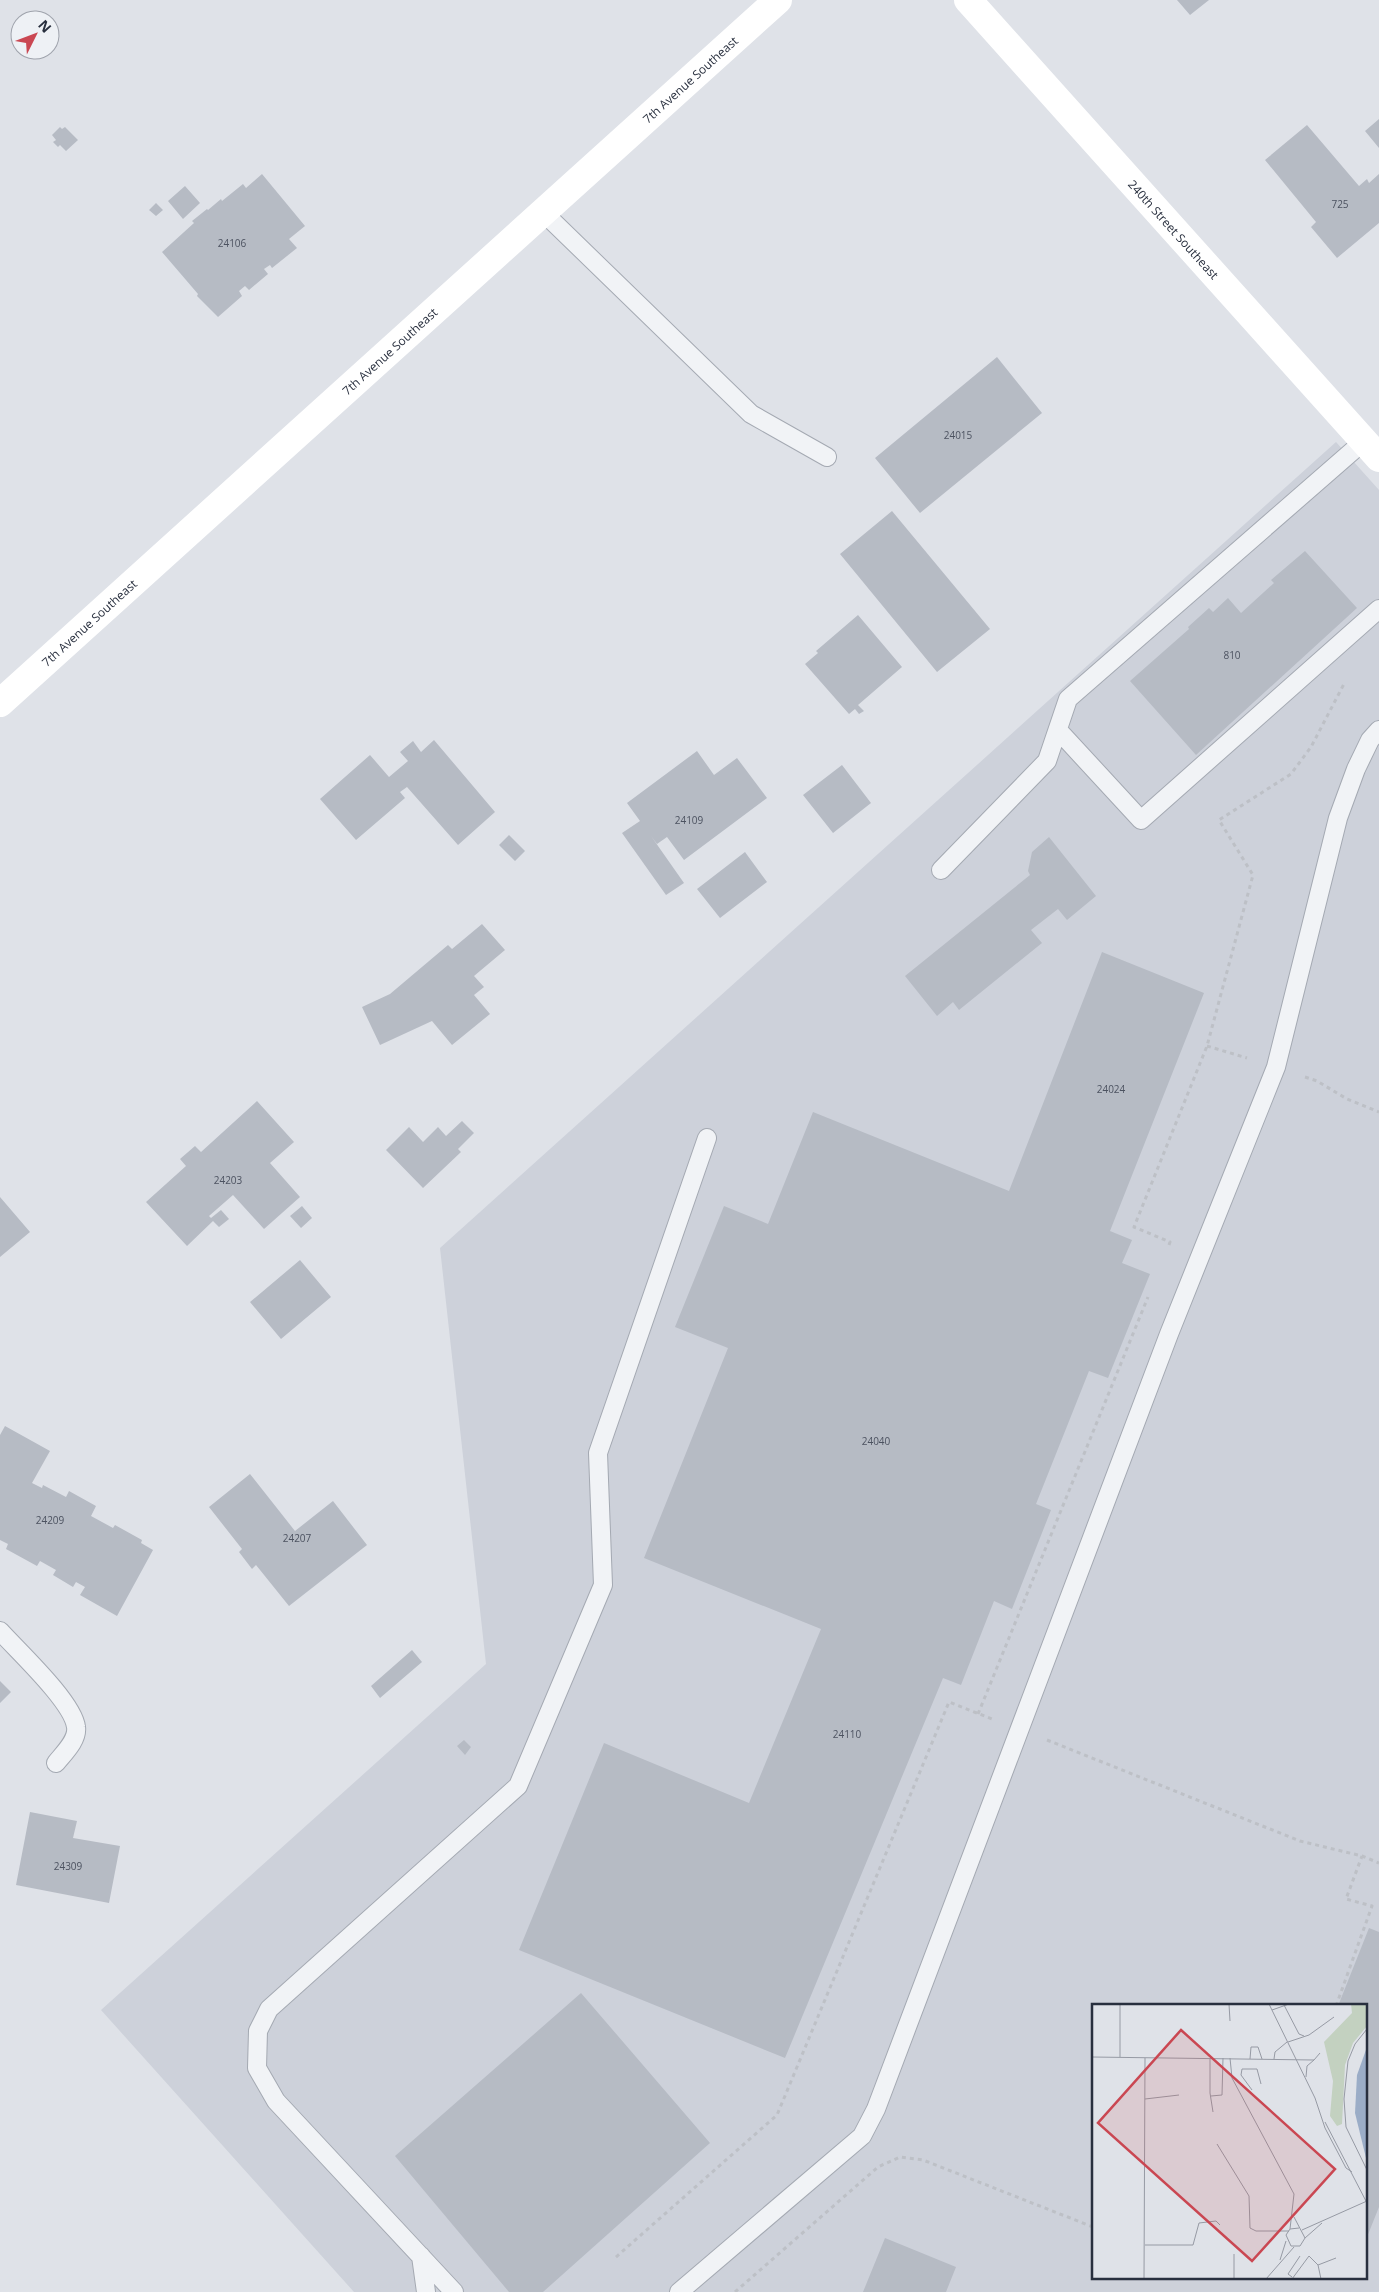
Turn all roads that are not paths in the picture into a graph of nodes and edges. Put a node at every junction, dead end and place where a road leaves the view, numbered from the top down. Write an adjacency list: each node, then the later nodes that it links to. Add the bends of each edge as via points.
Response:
1 (778, 0): 3 (street, 7th Avenue Southeast)
2 (968, 0): 4 (street, 240th Street Southeast)
3 (543, 212): 5 (lane, via 751,414); 7 (street, 7th Avenue Southeast)
4 (1372, 450): 8 (lane, via 1068,700)
5 (827, 457)
6 (1379, 609): 8 (lane, via 1142,820)
7 (0, 703)
8 (1058, 730): 10 (lane, via 1047,761)
9 (1379, 730): 17 (lane, via 1370,740 1356,768 1338,818 1276,1067 1166,1343 876,2109 862,2136)
10 (941, 870)
11 (707, 1138): 14 (lane, via 598,1453 603,1586 518,1786 269,2008 258,2032 257,2068 276,2101)
12 (0, 1631): 13 (lane, via 72,1714 76,1727 74,1739)
13 (56, 1762)
14 (420, 2256): 15 (lane); 16 (lane)
15 (426, 2292)
16 (454, 2292)
17 (679, 2292)

